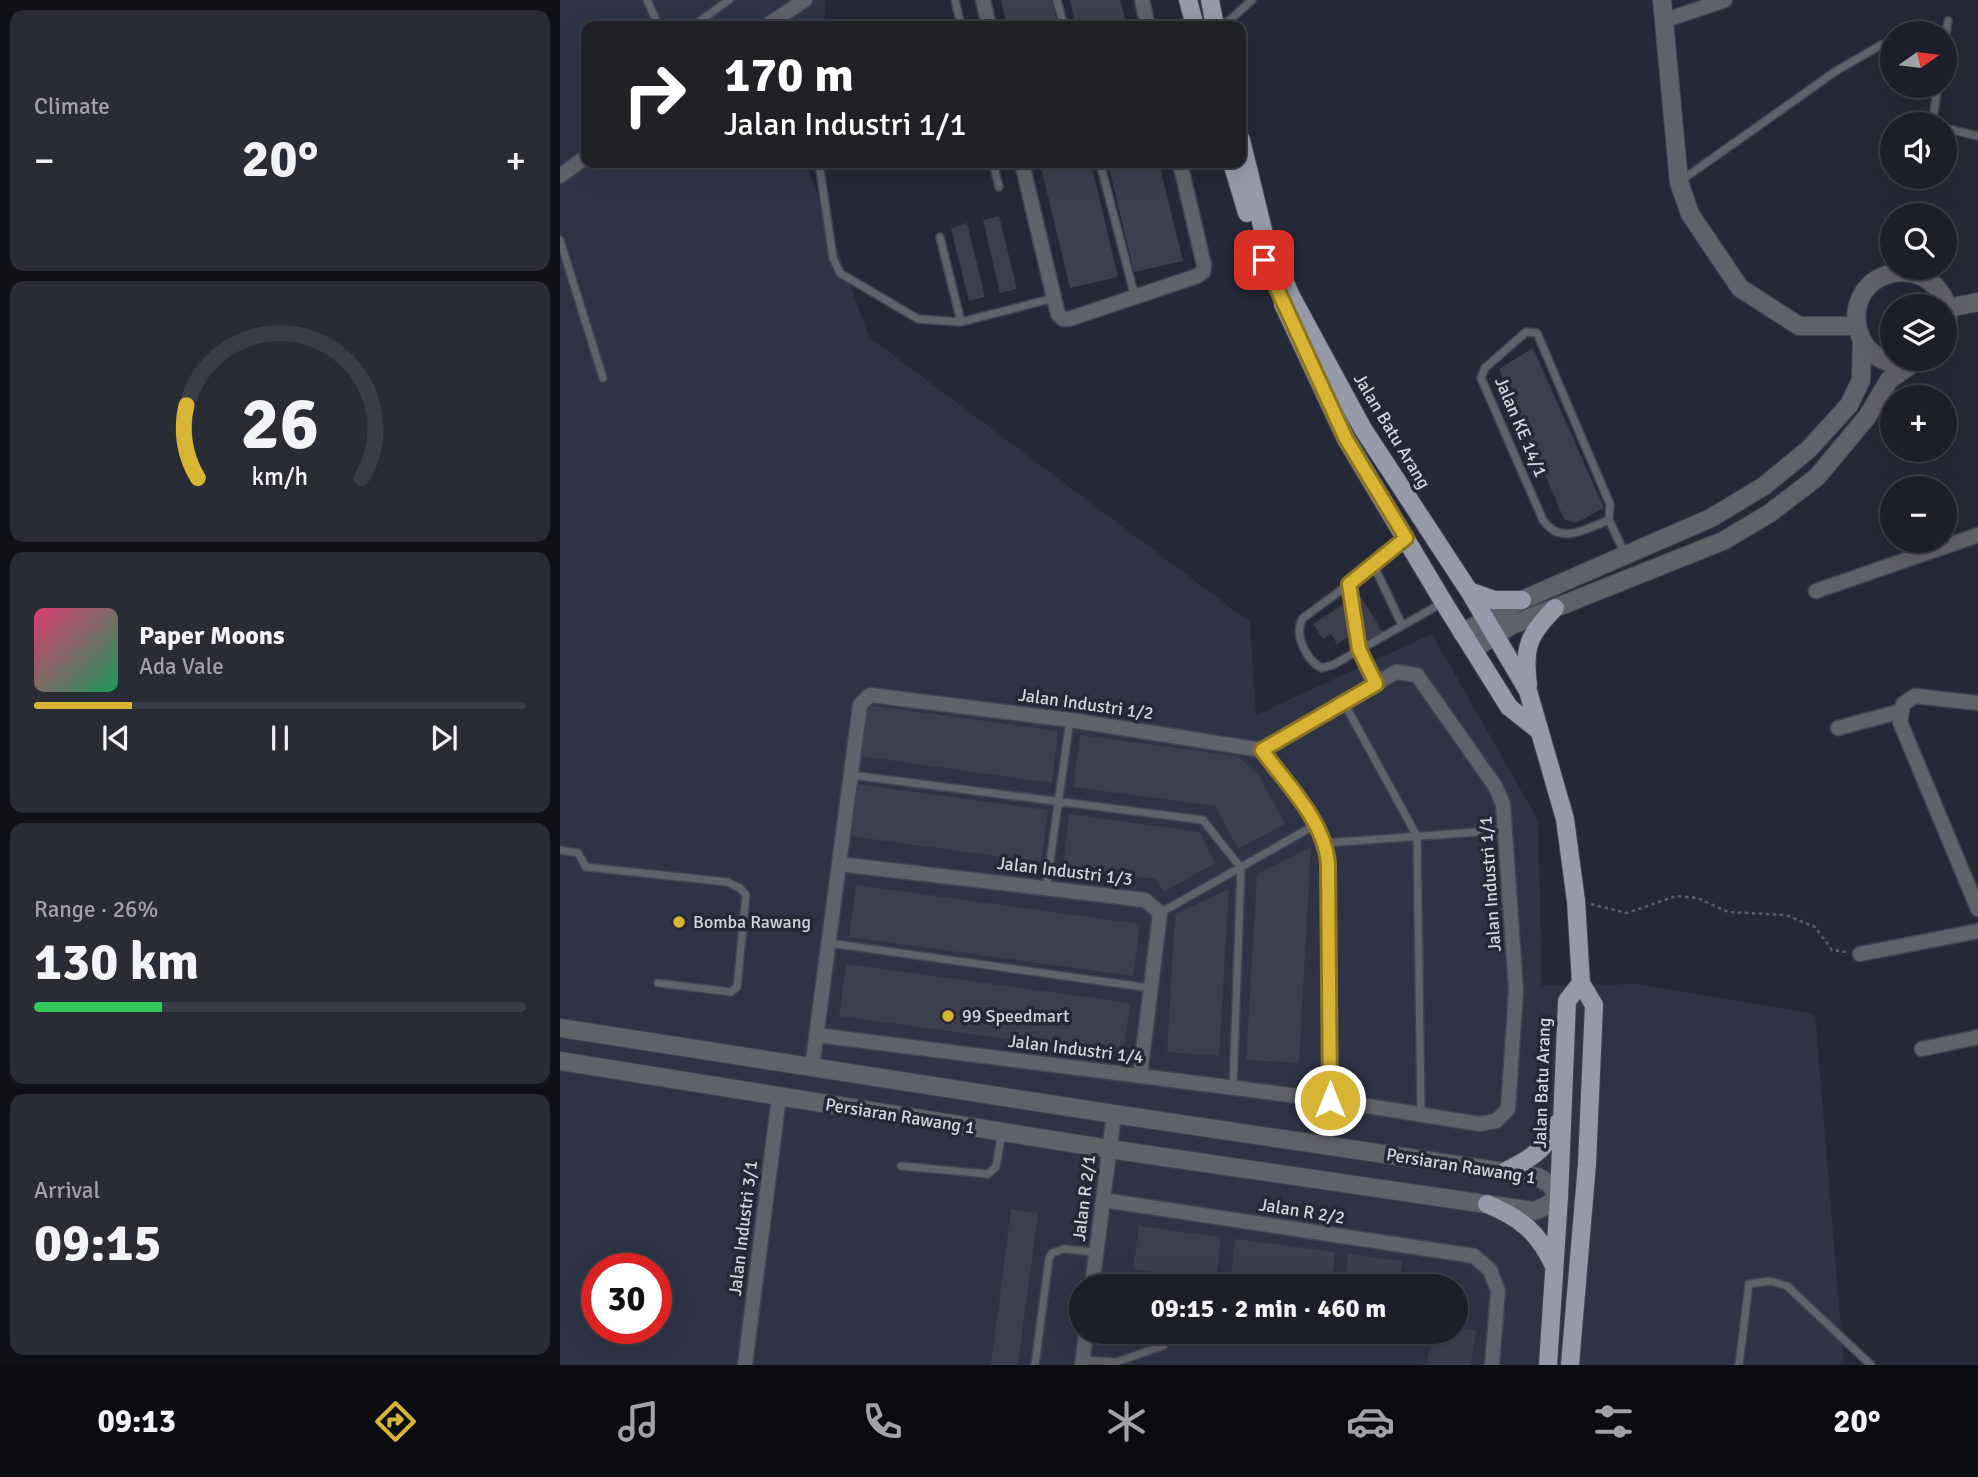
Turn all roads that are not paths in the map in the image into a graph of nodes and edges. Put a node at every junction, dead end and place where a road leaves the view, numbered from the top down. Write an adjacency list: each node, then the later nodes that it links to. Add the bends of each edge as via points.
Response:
1 (647, 0): 13 (lane)
2 (729, 0): 14 (lane)
3 (805, 0): 15 (street)
4 (954, 0): 16 (lane)
5 (983, 0): 17 (street)
6 (1057, 0): 18 (lane)
7 (1142, 0): 19 (street)
8 (1188, 0): 20 (main road)
9 (1210, 0): 21 (main road)
10 (1252, 0): 22 (lane)
11 (1662, 0): 23 (street)
12 (1725, 0): 23 (street)
13 (657, 21)
14 (700, 21)
15 (774, 21)
16 (960, 21)
17 (988, 21)
18 (1063, 21)
19 (1147, 21)
20 (1194, 21)
21 (1215, 21)
22 (1229, 21)
23 (1663, 21): 36 (street)
24 (1880, 46): 36 (lane, via 1836,71)
25 (1957, 131): 26 (lane)
26 (1978, 136)
27 (581, 161): 35 (street)
28 (1246, 161): 56 (main road, Jalan Batu Arang, via 1264,234 1291,296 1363,429)
29 (820, 168): 45 (lane, via 833,258 840,273 918,319)
30 (994, 168): 37 (lane)
31 (1022, 168): 42 (street)
32 (1101, 168): 41 (lane)
33 (1181, 168): 41 (street, via 1203,272)
34 (1234, 168): 52 (main road, via 1255,240 1282,302 1346,439)
35 (560, 176)
36 (1679, 182): 46 (street, via 1690,214 1740,288 1799,326)
37 (999, 187)
38 (940, 237): 45 (lane)
39 (560, 240): 49 (lane)
40 (1941, 294): 46 (street, via 1917,274 1885,275 1862,295 1857,310)
41 (1135, 297): 42 (street, via 1069,319 1058,314)
42 (1054, 298): 45 (lane)
43 (1978, 302): 44 (street)
44 (1957, 306)
45 (961, 322)
46 (1859, 334): 47 (street); 53 (street, via 1861,380 1850,405 1809,449 1764,486 1711,518)
47 (1880, 359)
48 (1903, 371): 60 (street, via 1889,380 1867,417 1817,477 1770,513 1723,541)
49 (603, 378)
50 (1609, 520): 50 (lane, Jalan KE 14/1, via 1563,536 1550,531 1481,378 1485,368 1526,332 1537,333 1610,504); 53 (lane, Jalan KE 14/1)
51 (1978, 535): 57 (street)
52 (1406, 538): 54 (lane); 59 (main road)
53 (1626, 555): 58 (street)
54 (1374, 566): 55 (lane); 62 (lane)
55 (1349, 584): 65 (lane); 65 (lane, via 1303,618 1298,635 1321,668)
56 (1469, 591): 58 (main road, via 1494,600); 61 (main road, Jalan Batu Arang)
57 (1816, 591)
58 (1522, 600): 61 (street)
59 (1444, 603): 62 (lane); 63 (main road)
60 (1555, 608): 64 (street); 68 (main road, via 1536,627 1529,642 1524,659)
61 (1486, 619): 63 (street); 64 (main road, Jalan Batu Arang)
62 (1402, 625): 65 (lane)
63 (1462, 632): 66 (main road)
64 (1495, 635): 66 (street); 68 (main road, Jalan Batu Arang)
65 (1359, 649): 67 (lane)
66 (1473, 649): 74 (main road, via 1509,707)
67 (1376, 684): 69 (street, Jalan Industri 1/1); 79 (street, Jalan Industri 1/1, via 1396,672 1417,676 1495,786 1503,804)
68 (1528, 691): 74 (main road, Jalan Batu Arang)
69 (1344, 703): 75 (street, Jalan Industri 1/1); 80 (lane)
70 (1978, 703): 71 (street, via 1915,696 1903,704)
71 (1902, 711): 73 (street); 86 (street, via 1900,722)
72 (1070, 720): 75 (street, Jalan Industri 1/2); 76 (street, Jalan Industri 1/2, via 870,695 860,705); 77 (lane)
73 (1838, 728)
74 (1537, 729): 91 (main road, Jalan Batu Arang, via 1565,819)
75 (1262, 750): 78 (street)
76 (851, 775): 77 (lane); 83 (street, Jalan Industri 1/2)
77 (1059, 801): 84 (lane, via 1203,820); 85 (lane)
78 (1317, 824): 81 (street); 84 (lane)
79 (1505, 830): 80 (lane); 105 (street, Jalan Industri 1/1, via 1516,989 1508,1110 1496,1121 1480,1124)
80 (1417, 836): 81 (lane); 105 (lane)
81 (1326, 843): 103 (street)
82 (560, 850): 92 (lane, via 578,853 586,867 727,882 746,895 737,987 722,992)
83 (839, 863): 85 (street, Jalan Industri 1/3); 89 (street, Jalan Industri 1/2)
84 (1241, 868): 87 (lane); 101 (lane)
85 (1046, 889): 87 (street, Jalan Industri 1/3, via 1145,900)
86 (1978, 909)
87 (1160, 914): 93 (street)
88 (1978, 930): 90 (street)
89 (828, 943): 93 (lane); 95 (street, Jalan Industri 1/2)
90 (1860, 954)
91 (1581, 983): 106 (main road, Jalan Batu Arang, via 1567,1001); 110 (main road, via 1594,1005)
92 (658, 984)
93 (1151, 988): 100 (street)
94 (560, 1028): 99 (street, Persiaran Rawang 1)
95 (816, 1035): 99 (street, Jalan Industri 1/2); 100 (street, Jalan Industri 1/4)
96 (1978, 1037): 97 (street)
97 (1922, 1049)
98 (560, 1060): 102 (street, Persiaran Rawang 1)
99 (812, 1068): 104 (street, Persiaran Rawang 1)
100 (1140, 1076): 101 (street, Jalan Industri 1/4)
101 (1233, 1088): 103 (street, Jalan Industri 1/4)
102 (779, 1097): 107 (street, Persiaran Rawang 1); 123 (street, Jalan Industri 3/1)
103 (1330, 1100): 105 (street, Jalan Industri 1/1); 108 (street)
104 (1114, 1114): 108 (street, Persiaran Rawang 1); 109 (street, Jalan R 2/1)
105 (1421, 1114)
106 (1561, 1114): 112 (main road, via 1550,1141); 113 (main road, Jalan Batu Arang)
107 (1002, 1132): 109 (street, Persiaran Rawang 1); 111 (lane, via 996,1167 988,1174)
108 (1325, 1145): 112 (street, Persiaran Rawang 1)
109 (1109, 1149): 114 (street, Jalan R 2/1); 115 (street, Persiaran Rawang 1)
110 (1587, 1164): 113 (main road, via 1575,1186); 116 (main road)
111 (901, 1166)
112 (1506, 1171): 113 (street, Persiaran Rawang 1, via 1538,1177)
113 (1559, 1197): 115 (street, Persiaran Rawang 1, via 1534,1211); 116 (main road); 118 (main road, Jalan Batu Arang)
114 (1103, 1200): 117 (street, Jalan R 2/1); 125 (street, Jalan R 2/2, via 1474,1256 1490,1270 1498,1291)
115 (1487, 1204): 118 (main road, via 1527,1226)
116 (1581, 1232): 127 (main road)
117 (1096, 1252): 119 (street, Jalan R 2/1); 124 (lane, via 1064,1249 1052,1253)
118 (1555, 1266): 126 (main road, Jalan Batu Arang)
119 (1093, 1274)
120 (1084, 1344): 122 (street)
121 (1163, 1346): 122 (lane, via 1116,1362)
122 (1082, 1363)
123 (745, 1365)
124 (1035, 1365)
125 (1492, 1365)
126 (1548, 1365)
127 (1570, 1365)
128 (1739, 1365): 129 (lane, via 1749,1284 1770,1280 1787,1286)
129 (1871, 1365)

